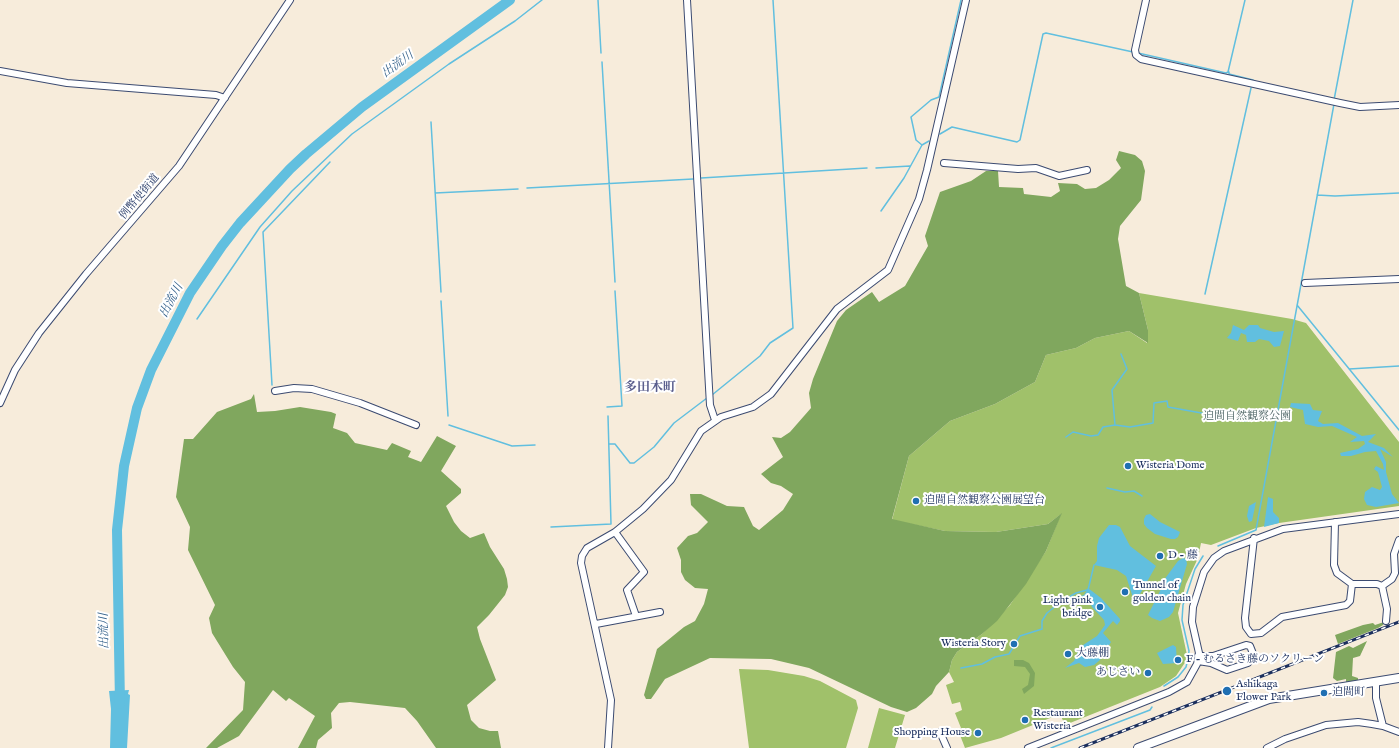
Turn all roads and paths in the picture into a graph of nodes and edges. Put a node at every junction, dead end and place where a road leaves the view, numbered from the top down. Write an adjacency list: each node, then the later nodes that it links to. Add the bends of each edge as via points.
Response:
1 (290, 0): 6 (street, 例幣使街道)
2 (687, 0): 14 (street, via 710,405)
3 (966, 0): 14 (street, via 927,170 918,199 890,265 883,275 837,309 763,402)
4 (1146, 0): 7 (street, via 1135,53 1138,58 1338,103 1360,106)
5 (0, 71): 6 (street, via 67,83 216,94)
6 (225, 98): 13 (street, 例幣使街道, via 179,166 86,274 39,334 15,370)
7 (1399, 105)
8 (944, 163): 9 (street, via 1031,168 1059,176)
9 (1087, 170)
10 (1399, 279): 11 (street)
11 (1305, 283)
12 (274, 391): 15 (street, via 312,389 360,403)
13 (0, 403)
14 (715, 420): 18 (street, via 700,431 671,480 643,509)
15 (416, 424)
16 (1399, 514): 17 (street)
17 (1335, 522): 19 (street, via 1291,527); 21 (street, via 1334,568 1344,580)
18 (615, 532): 24 (street, via 644,572 627,590); 26 (street, via 587,548 582,556 581,563)
19 (1254, 538): 21 (street, via 1246,618 1246,627 1251,634 1261,633 1282,617 1346,605 1350,601); 27 (street, via 1224,551 1214,558 1204,572 1193,607 1192,622 1198,646)
20 (1399, 540): 22 (street, via 1394,554 1395,573 1392,579)
21 (1352, 584): 22 (street)
22 (1382, 586): 25 (street)
23 (660, 612): 24 (street)
24 (636, 616): 26 (street)
25 (1386, 621)
26 (596, 624): 33 (street, via 611,700)
27 (1198, 659): 27 (street, via 1246,645 1253,650 1254,656 1251,662 1227,670); 35 (street, via 1190,678 1182,686)
28 (1399, 678): 29 (main road)
29 (1376, 682): 30 (street, via 1376,698); 36 (main road, via 1268,699)
30 (1383, 726): 32 (street); 37 (street, via 1358,722 1326,725)
31 (940, 732): 34 (street)
32 (1399, 732)
33 (608, 748)
34 (947, 748)
35 (1028, 748)
36 (1138, 748)
37 (1267, 748)

